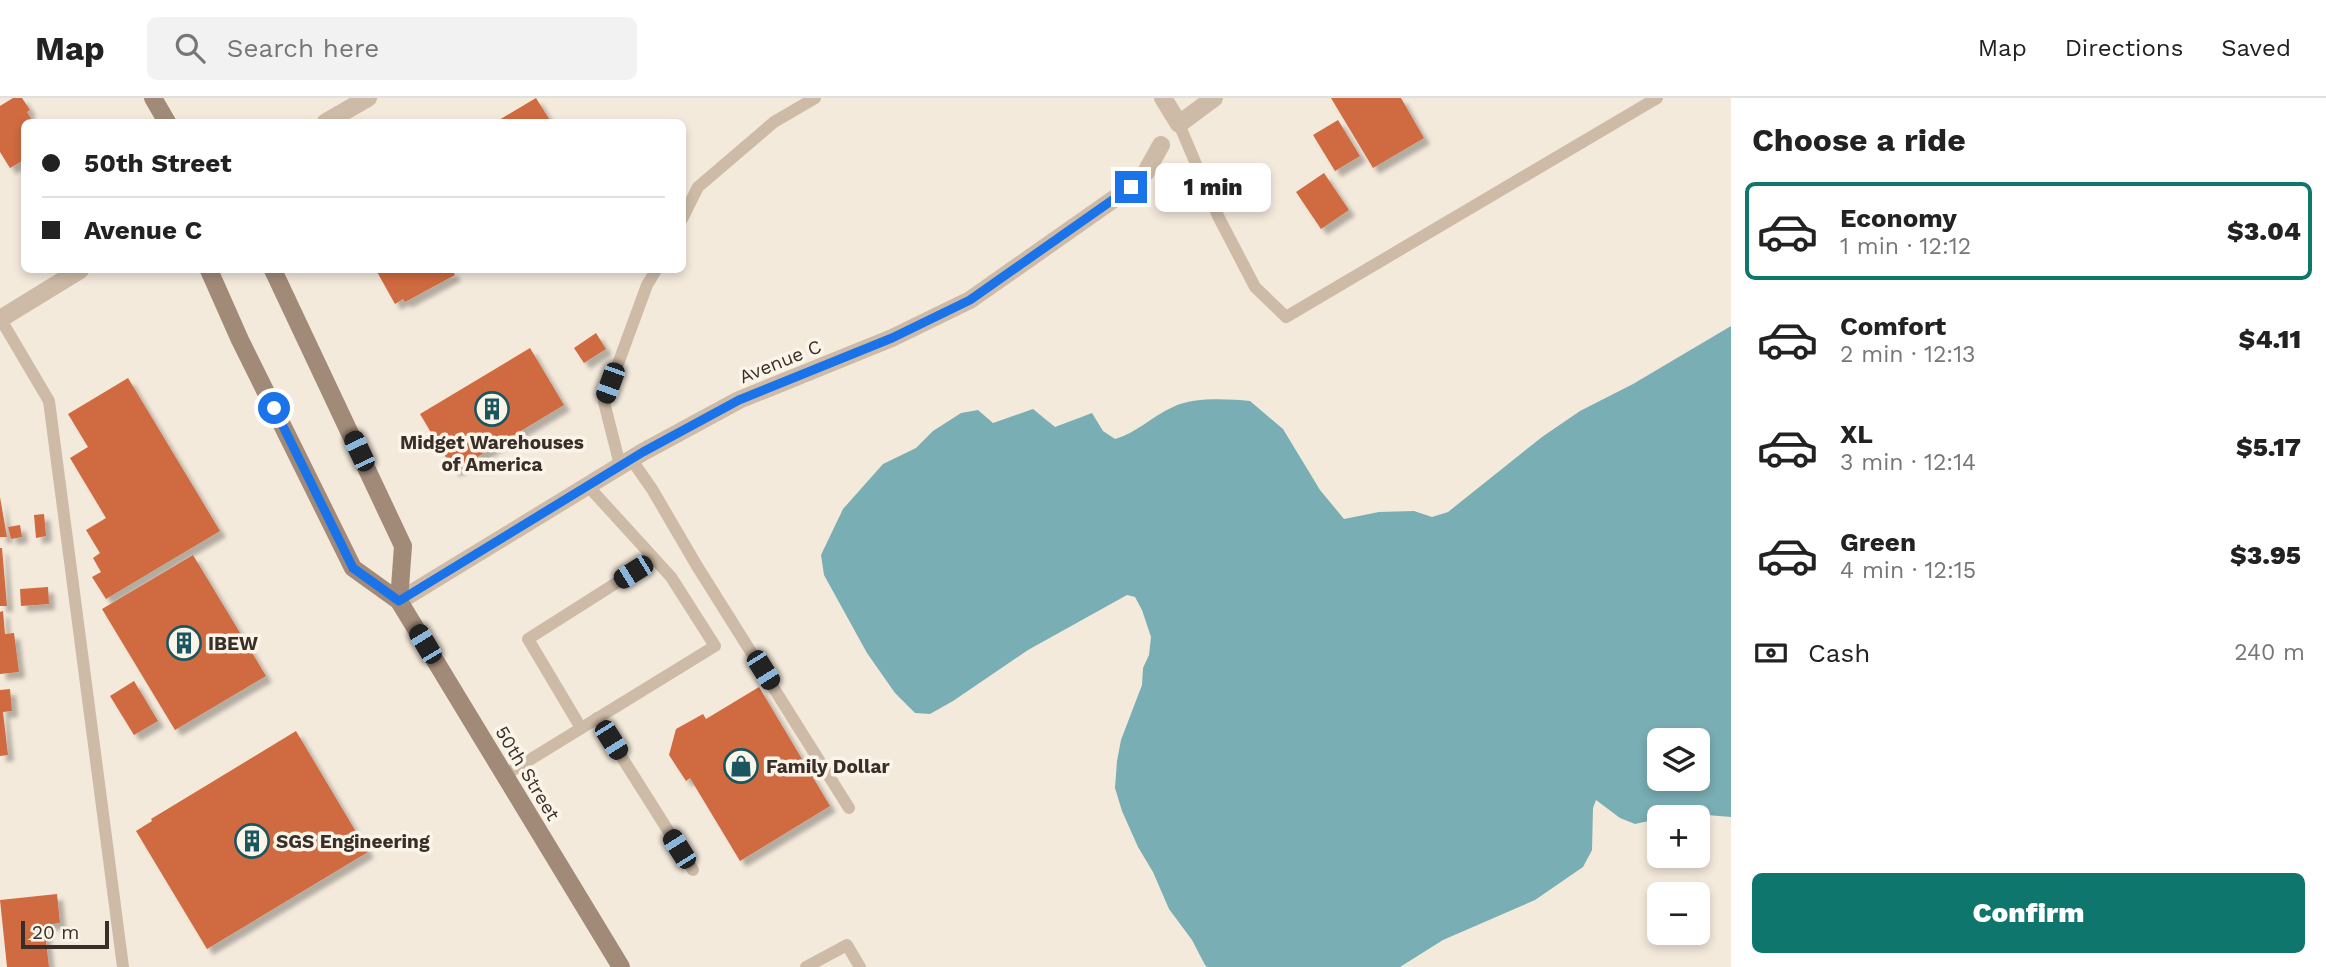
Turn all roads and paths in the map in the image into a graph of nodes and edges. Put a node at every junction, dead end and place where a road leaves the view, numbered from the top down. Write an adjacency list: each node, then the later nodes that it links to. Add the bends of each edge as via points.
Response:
1 (153, 98): 7 (main road)
2 (368, 98): 8 (street)
3 (814, 98): 11 (lane, via 774,122 698,187)
4 (1163, 98): 9 (street)
5 (1214, 98): 9 (street)
6 (1657, 98): 9 (lane, via 1286,317 1255,287 1217,216)
7 (165, 119)
8 (331, 119)
9 (1179, 124)
10 (1161, 145): 17 (street, Avenue C, via 1131,187 970,300 892,338 739,400)
11 (686, 211)
12 (75, 273): 16 (street)
13 (210, 273): 20 (main road, 50th Street, via 353,568)
14 (274, 273): 20 (main road, via 403,546)
15 (654, 273): 17 (lane, via 604,402)
16 (0, 318): 26 (lane, via 48,401)
17 (626, 462): 18 (street, Avenue C); 24 (lane, via 653,489)
18 (588, 486): 19 (lane); 20 (street, Avenue C)
19 (654, 559): 21 (lane, via 671,577 715,646); 22 (lane, via 528,639)
20 (399, 601): 23 (main road, 50th Street)
21 (597, 718): 22 (lane); 25 (lane)
22 (581, 728): 23 (lane)
23 (505, 775): 27 (main road, 50th Street)
24 (849, 808)
25 (693, 870)
26 (123, 967)
27 (621, 967)
28 (806, 967): 29 (lane, via 847,945)
29 (860, 967)

